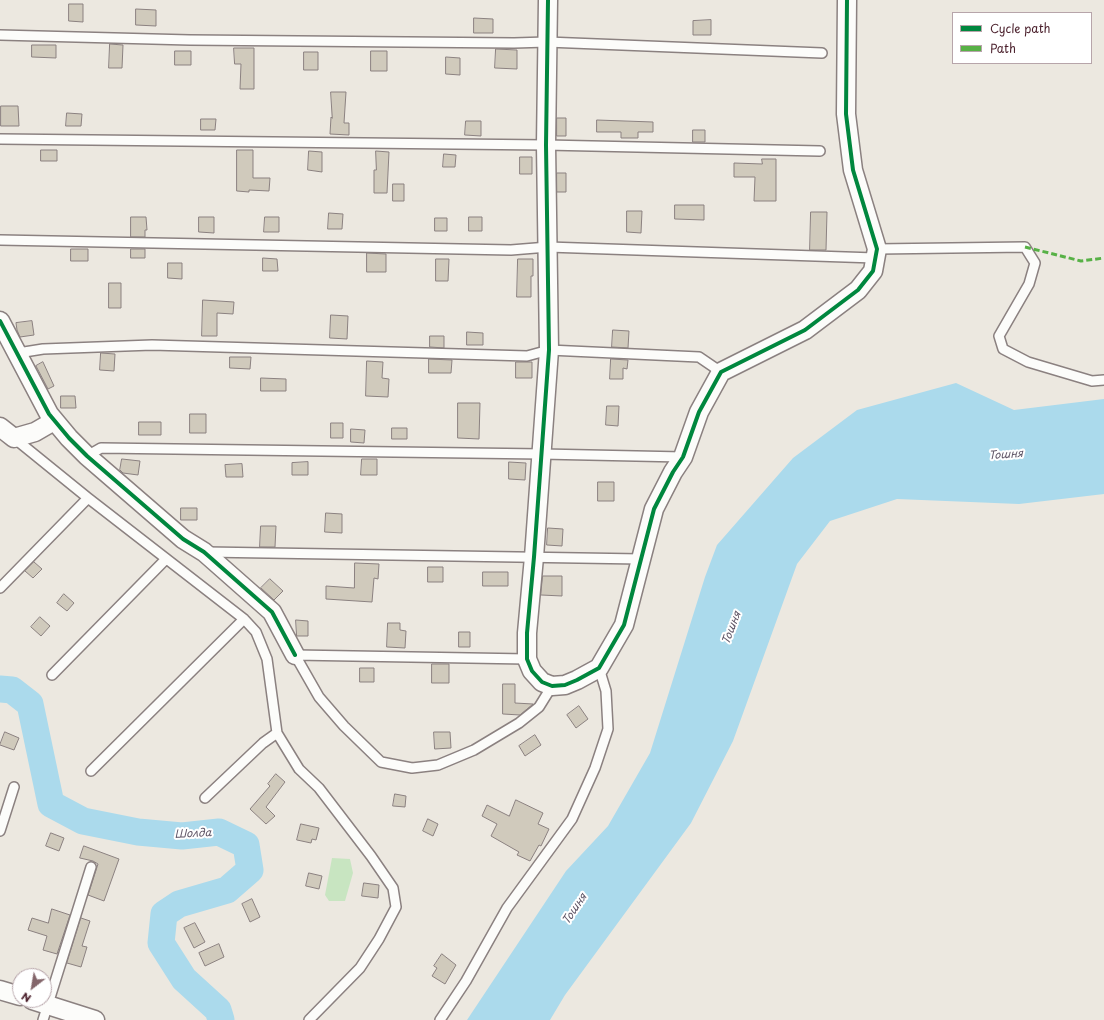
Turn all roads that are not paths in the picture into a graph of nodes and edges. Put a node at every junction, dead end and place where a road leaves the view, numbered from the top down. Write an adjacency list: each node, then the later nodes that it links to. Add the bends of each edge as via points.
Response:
1 (548, 0): 4 (street)
2 (848, 0): 11 (street, via 846,114 853,170)
3 (0, 36): 4 (lane, via 514,44)
4 (547, 42): 5 (lane); 7 (street)
5 (822, 53)
6 (0, 139): 7 (lane)
7 (546, 145): 8 (lane); 10 (street)
8 (820, 151)
9 (0, 240): 10 (lane, via 511,250)
10 (548, 247): 11 (lane); 13 (street)
11 (876, 253): 15 (street, via 873,271 858,290 805,330); 16 (lane, via 1025,247 1035,263 1029,284 999,336 1003,349 1028,362 1092,381)
12 (0, 320): 14 (street)
13 (549, 350): 14 (lane, via 526,356 152,344 43,349); 15 (lane, via 699,357); 19 (street)
14 (18, 353): 17 (street)
15 (721, 372): 21 (street, via 700,412)
16 (1104, 380)
17 (54, 421): 18 (street, via 35,432); 20 (street)
18 (4, 432): 22 (lane)
19 (542, 454): 20 (lane, via 101,448); 21 (lane); 24 (street)
20 (87, 456): 23 (street, via 183,539)
21 (683, 457): 26 (street, via 654,509)
22 (88, 498): 25 (lane); 27 (lane)
23 (204, 552): 24 (lane); 29 (street, via 272,612)
24 (534, 557): 26 (lane); 30 (street, via 526,633)
25 (166, 559): 28 (lane); 32 (lane)
26 (641, 559): 31 (street, via 624,625)
27 (0, 588)
28 (244, 619): 34 (lane, via 256,632 267,659); 35 (lane)
29 (295, 655): 30 (lane); 33 (lane, via 318,697 381,762 412,768 438,765 474,750 519,723 538,707)
30 (527, 659): 33 (street, via 542,682)
31 (599, 668): 33 (street, via 565,685); 46 (lane, via 606,691 608,729 572,819 506,908 466,980)
32 (52, 675)
33 (552, 686)
34 (277, 733): 37 (lane); 45 (lane, via 299,769 319,788 393,888 396,907 360,968)
35 (90, 771)
36 (14, 787): 38 (lane)
37 (205, 798)
38 (0, 831)
39 (91, 866): 40 (lane)
40 (52, 977)
41 (0, 990): 42 (street)
42 (12, 994)
43 (41, 1008): 44 (street)
44 (95, 1020)
45 (309, 1020)
46 (440, 1020)

